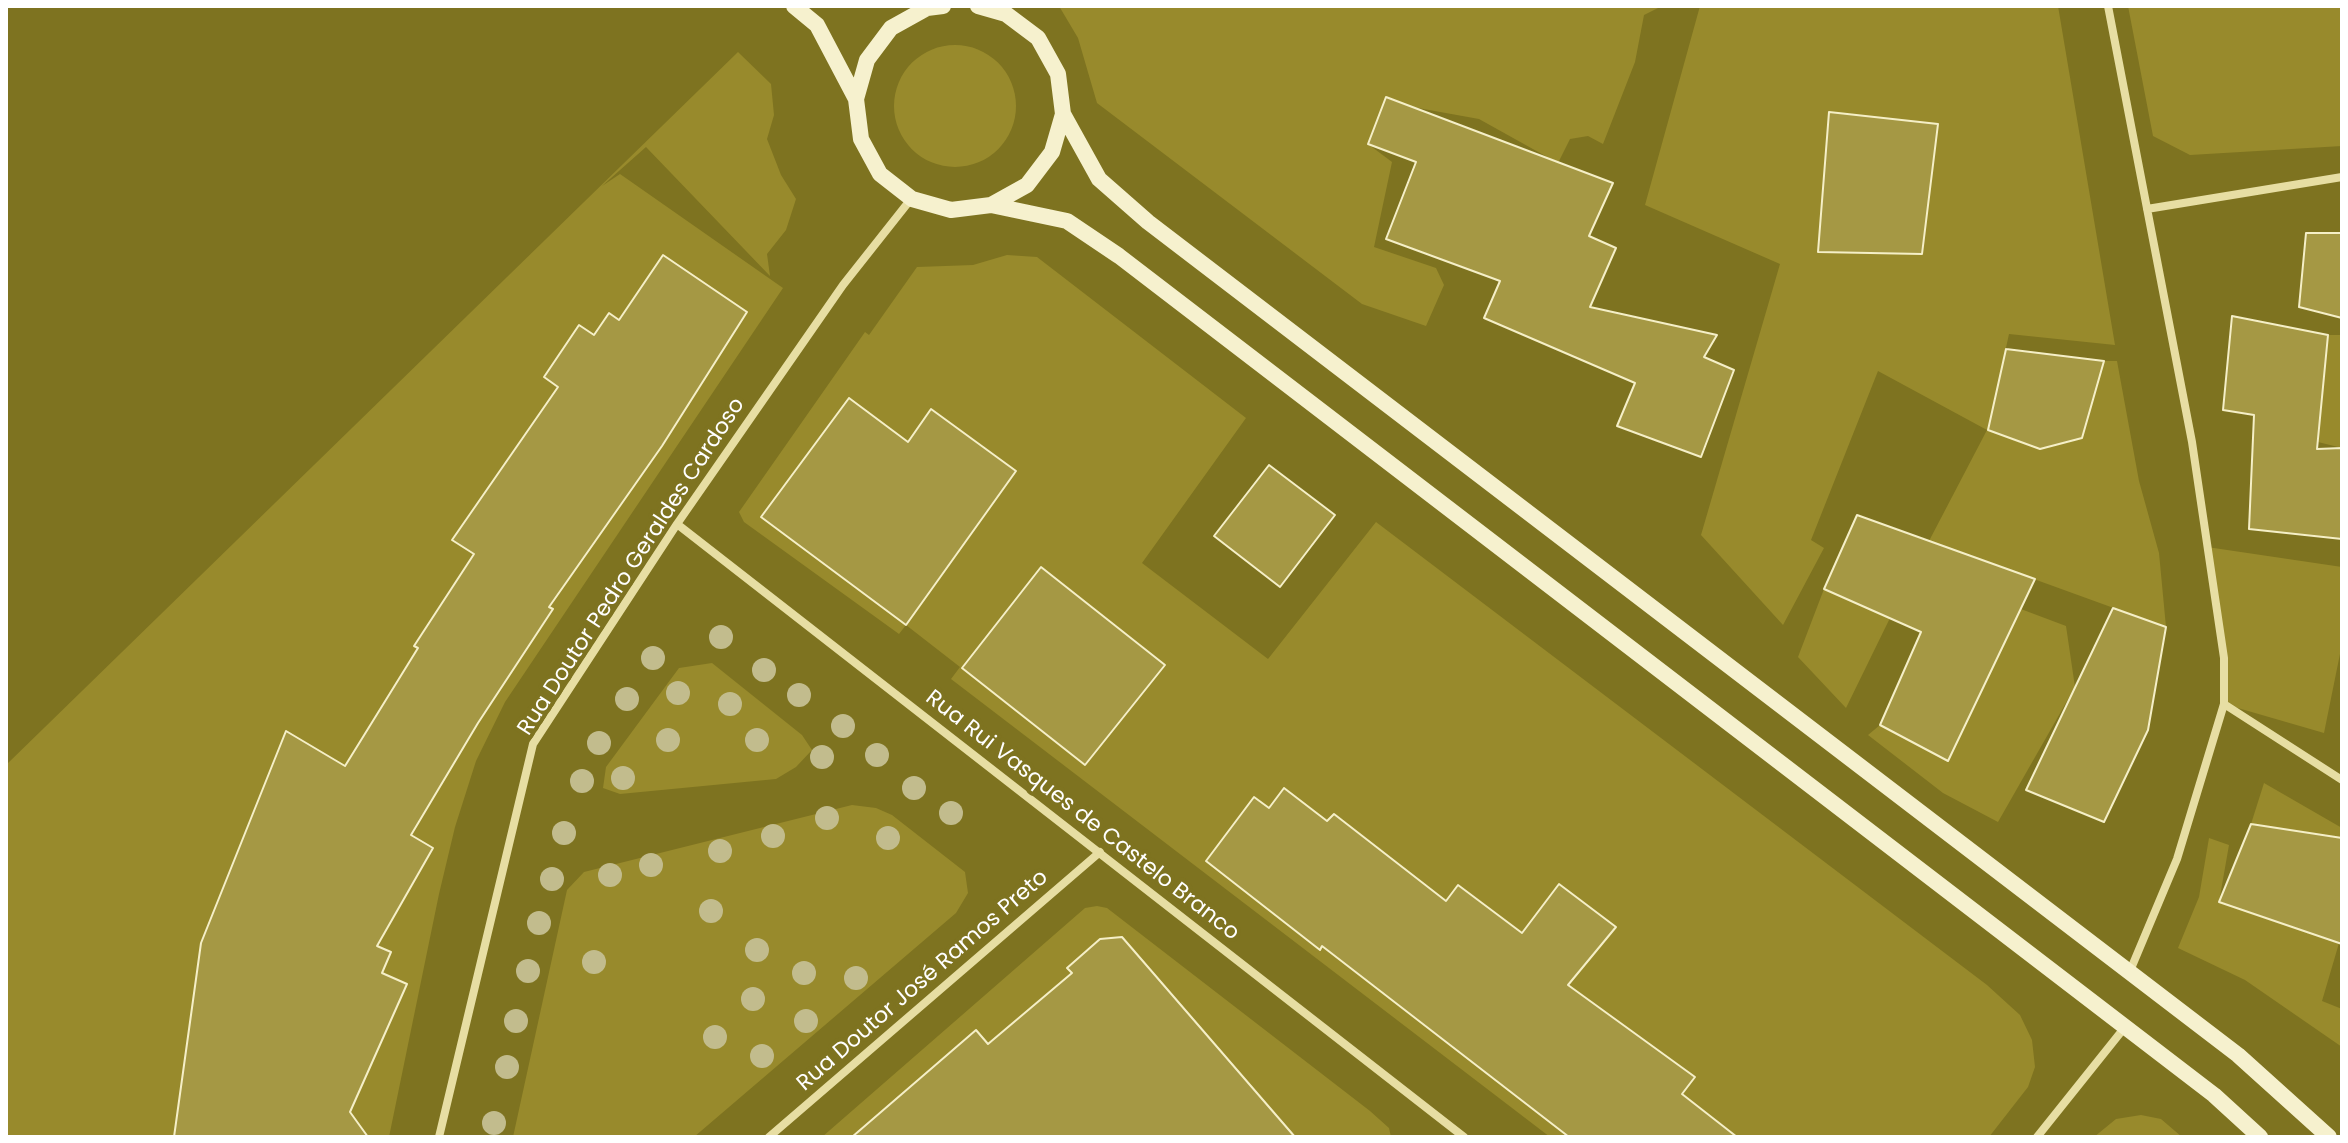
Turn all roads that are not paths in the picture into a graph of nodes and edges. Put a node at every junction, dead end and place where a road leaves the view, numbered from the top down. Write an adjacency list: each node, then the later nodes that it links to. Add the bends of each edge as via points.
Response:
1 (794, 6): 5 (main road, via 817,25)
2 (978, 6): 6 (main road, via 1006,14 1038,38 1058,74)
3 (2108, 6): 10 (street)
4 (929, 7): 5 (main road, via 891,28 867,60)
5 (856, 99): 8 (main road, via 861,139 880,174)
6 (1063, 114): 9 (main road, via 1052,152 1027,185); 15 (main road, via 1099,179 1148,222)
7 (2342, 177): 10 (street)
8 (912, 199): 9 (main road, via 951,210); 11 (street, Rua Doutor Pedro Geraldes Cardoso, via 843,285)
9 (991, 205): 16 (main road, via 1067,221 1119,256)
10 (2147, 209): 12 (street, via 2192,442 2224,658)
11 (677, 524): 14 (street, Rua Rui Vasques de Castelo Branco); 17 (street, Rua Doutor Pedro Geraldes Cardoso, via 533,744)
12 (2224, 704): 13 (street); 15 (street, via 2177,859)
13 (2342, 780)
14 (1100, 852): 18 (street, Rua Doutor José Ramos Preto); 19 (street, Rua Rui Vasques de Castelo Branco)
15 (2129, 972): 22 (main road, via 2238,1055)
16 (2125, 1027): 20 (street); 21 (main road)
17 (439, 1137)
18 (769, 1137)
19 (1464, 1137)
20 (2037, 1137)
21 (2260, 1137)
22 (2329, 1137)

